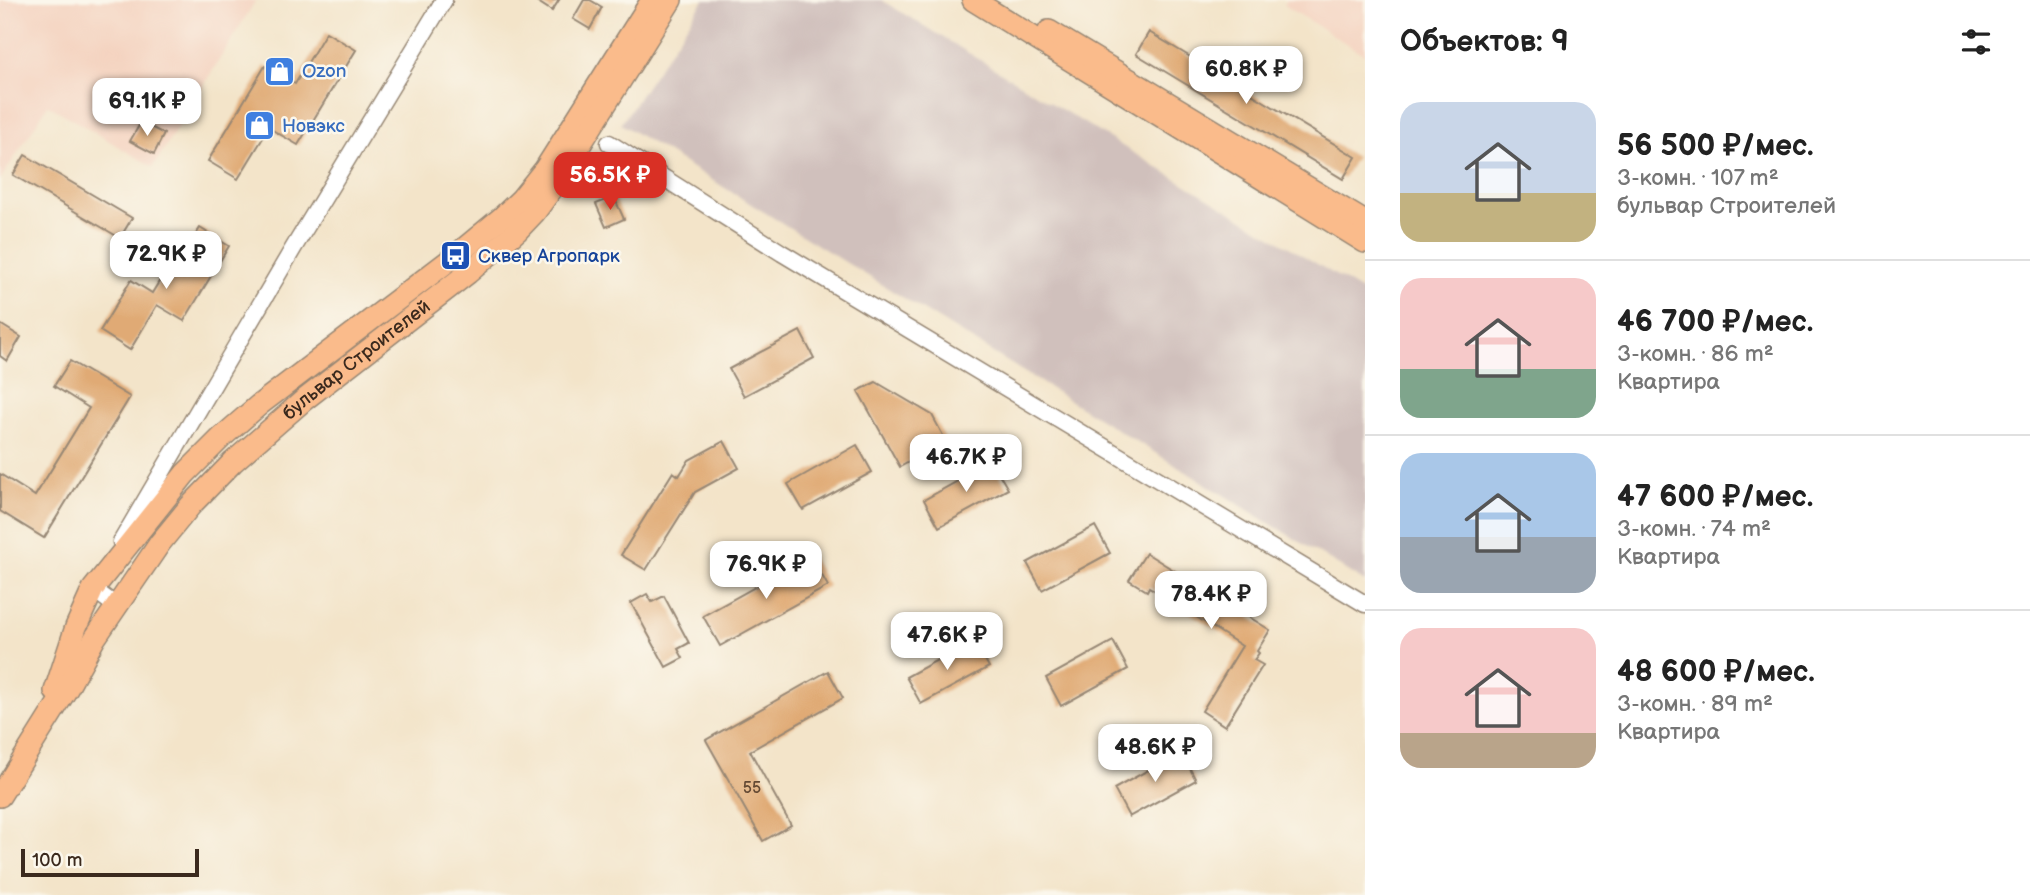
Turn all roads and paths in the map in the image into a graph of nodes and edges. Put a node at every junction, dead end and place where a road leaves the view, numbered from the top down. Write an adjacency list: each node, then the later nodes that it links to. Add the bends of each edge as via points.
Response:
1 (444, 0): 11 (street, бульвар Строителей, via 200,406)
2 (652, 0): 9 (main road, бульвар Строителей, via 545,169 521,199 455,256)
3 (671, 0): 10 (main road, бульвар Строителей, via 535,212 468,273)
4 (973, 0): 8 (main road)
5 (998, 0): 7 (main road)
6 (609, 143): 13 (street, via 782,253)
7 (1365, 222)
8 (1365, 242)
9 (287, 383): 10 (street); 11 (main road, бульвар Строителей, via 221,438)
10 (304, 400): 14 (main road, бульвар Строителей, via 208,487 160,543)
11 (177, 467): 12 (main road, бульвар Строителей)
12 (93, 589): 14 (street); 15 (main road, бульвар Строителей)
13 (1365, 604)
14 (116, 606): 15 (main road, бульвар Строителей)
15 (46, 723): 16 (main road, бульвар Строителей)
16 (0, 796)

